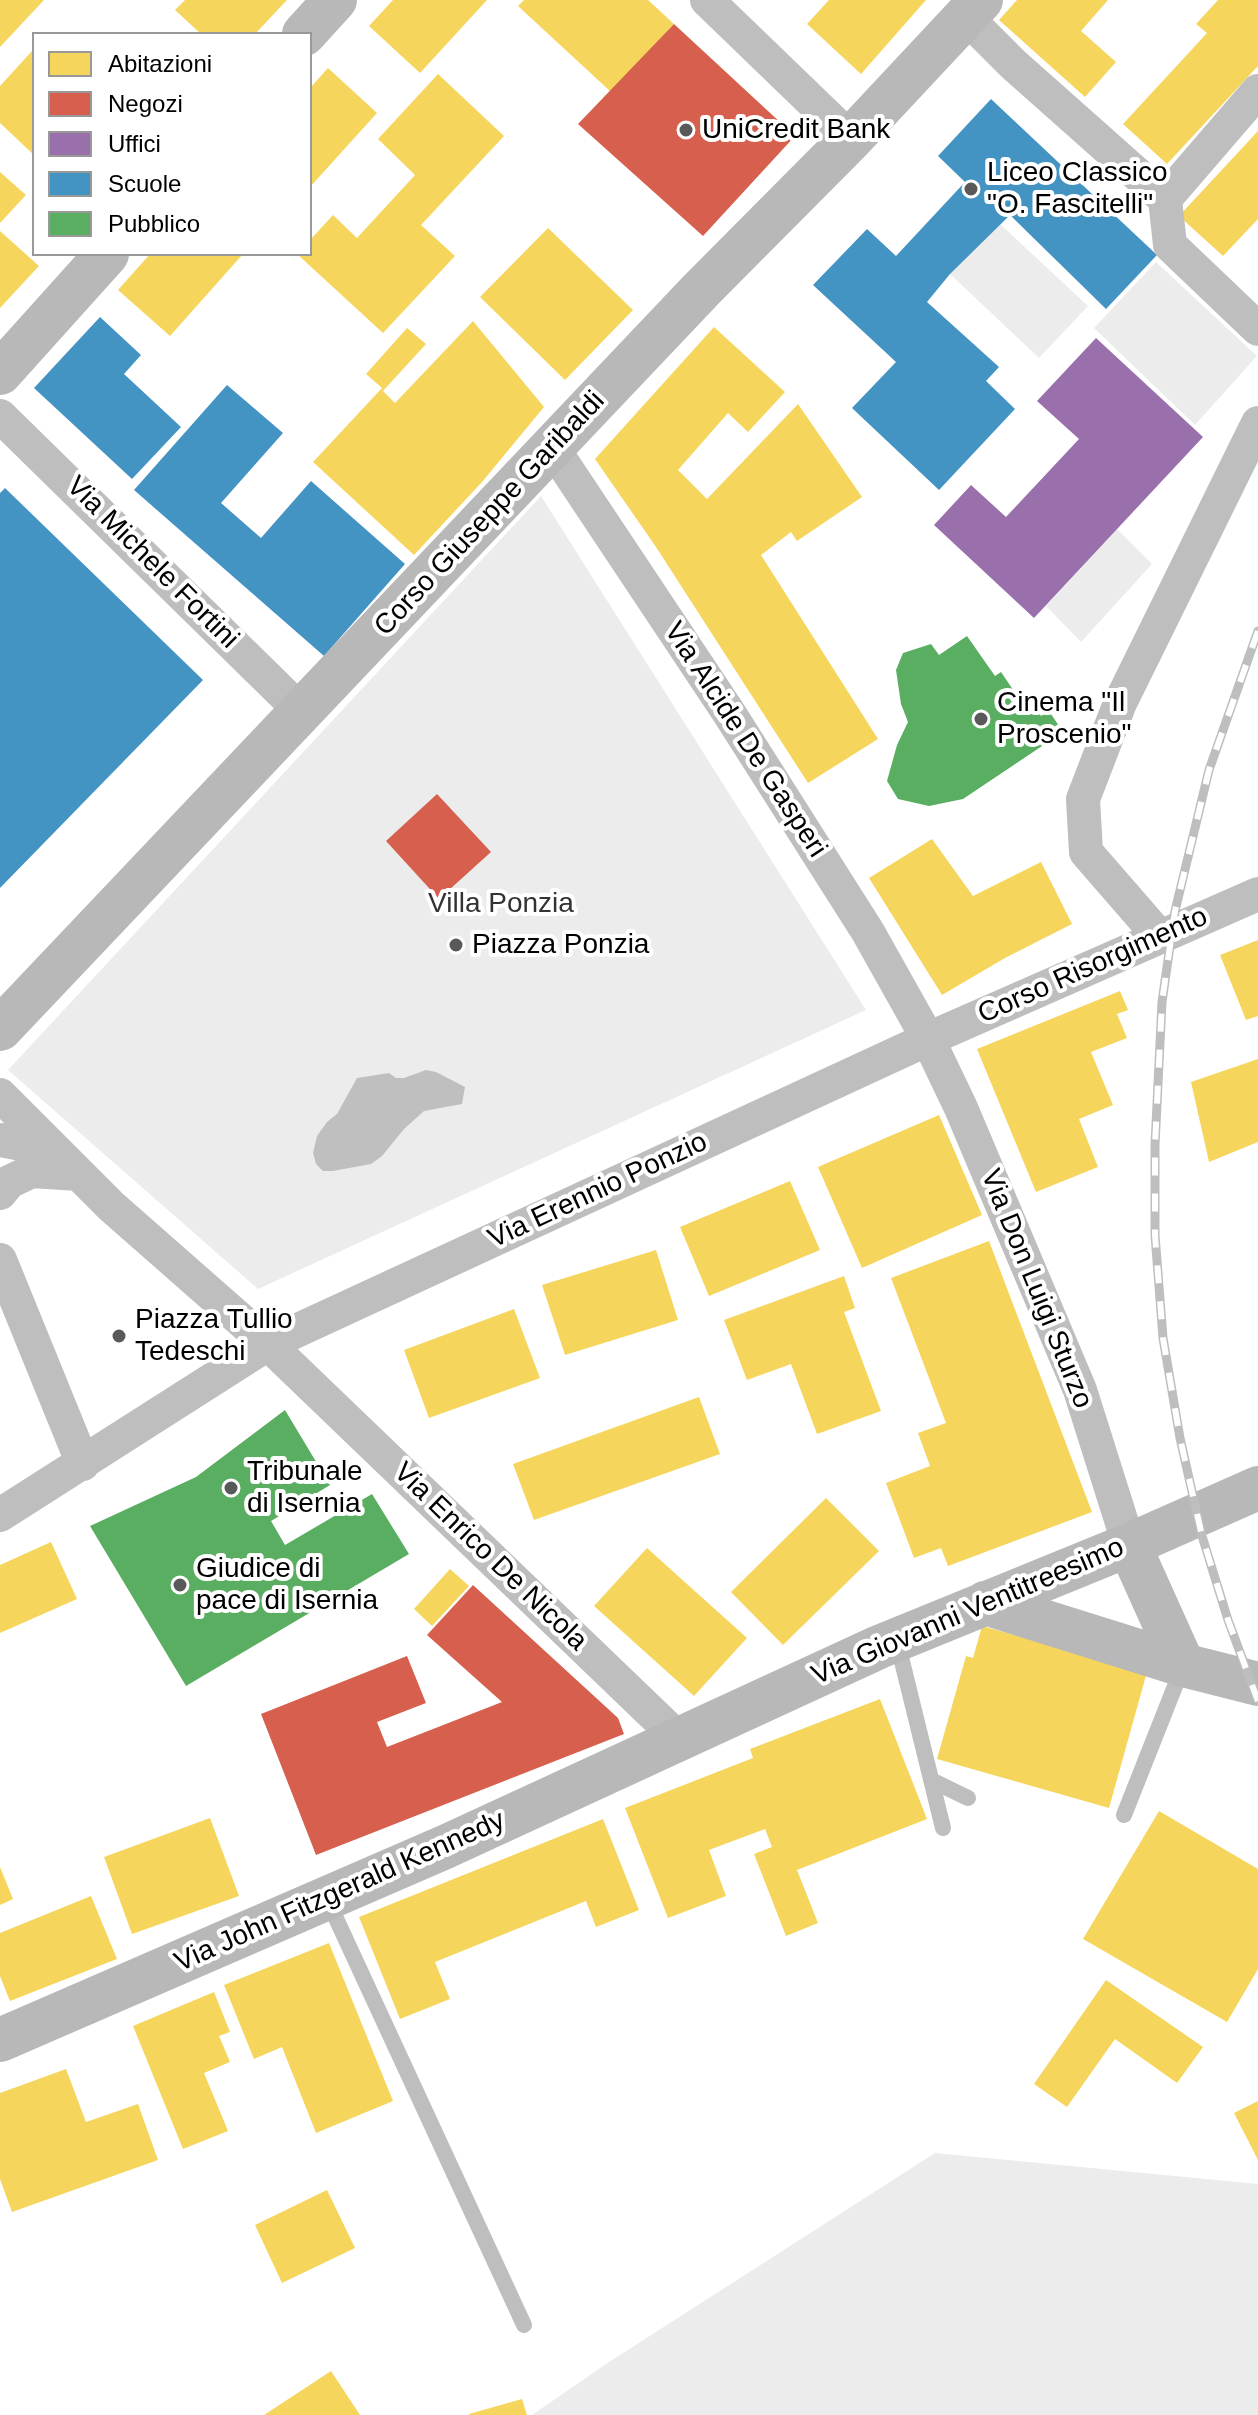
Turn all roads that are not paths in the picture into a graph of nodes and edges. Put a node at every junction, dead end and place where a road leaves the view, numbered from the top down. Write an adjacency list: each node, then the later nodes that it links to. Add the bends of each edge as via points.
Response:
1 (335, 0): 4 (street)
2 (707, 0): 6 (street)
3 (974, 9): 6 (street, Corso Giuseppe Garibaldi); 7 (street, via 1013,64)
4 (306, 32)
5 (1258, 91): 7 (street)
6 (851, 139): 13 (street, Corso Giuseppe Garibaldi)
7 (1165, 199): 9 (street, via 1170,245)
8 (105, 256): 10 (street)
9 (1258, 329)
10 (0, 373)
11 (0, 416): 14 (street, Via Michele Fortini)
12 (1258, 423): 16 (street, via 1120,703 1083,799 1086,852)
13 (552, 447): 14 (street, Corso Giuseppe Garibaldi); 18 (street, Via Alcide De Gasperi, via 738,726 868,932)
14 (302, 712): 17 (street, Corso Giuseppe Garibaldi)
15 (1258, 894): 16 (street, Corso Risorgimento)
16 (1159, 936): 18 (street, Corso Risorgimento)
17 (0, 1029)
18 (928, 1039): 25 (street, Via Erennio Ponzio); 29 (street, Via Don Luigi Sturzo, via 1080,1390)
19 (0, 1095): 21 (street)
20 (0, 1140): 21 (street)
21 (53, 1150): 22 (street)
22 (78, 1174): 23 (street, via 32,1171); 25 (street)
23 (0, 1193)
24 (0, 1260): 26 (street)
25 (268, 1344): 26 (street); 34 (street, Via Enrico De Nicola)
26 (83, 1464): 28 (street)
27 (1258, 1488): 29 (street, Via Giovanni Ventitreesimo)
28 (0, 1515)
29 (1129, 1545): 30 (street, Via Giovanni Ventitreesimo); 32 (street)
30 (985, 1603): 31 (street, Via Giovanni Ventitreesimo); 32 (street)
31 (897, 1640): 34 (street, Via Giovanni Ventitreesimo); 35 (lane)
32 (1190, 1675): 33 (street); 37 (lane)
33 (1258, 1684)
34 (678, 1738): 39 (street, Via John Fitzgerald Kennedy)
35 (931, 1780): 36 (lane); 38 (lane)
36 (968, 1798)
37 (1124, 1815)
38 (943, 1828)
39 (327, 1900): 40 (street, Via John Fitzgerald Kennedy); 41 (lane)
40 (0, 2040)
41 (524, 2325)

